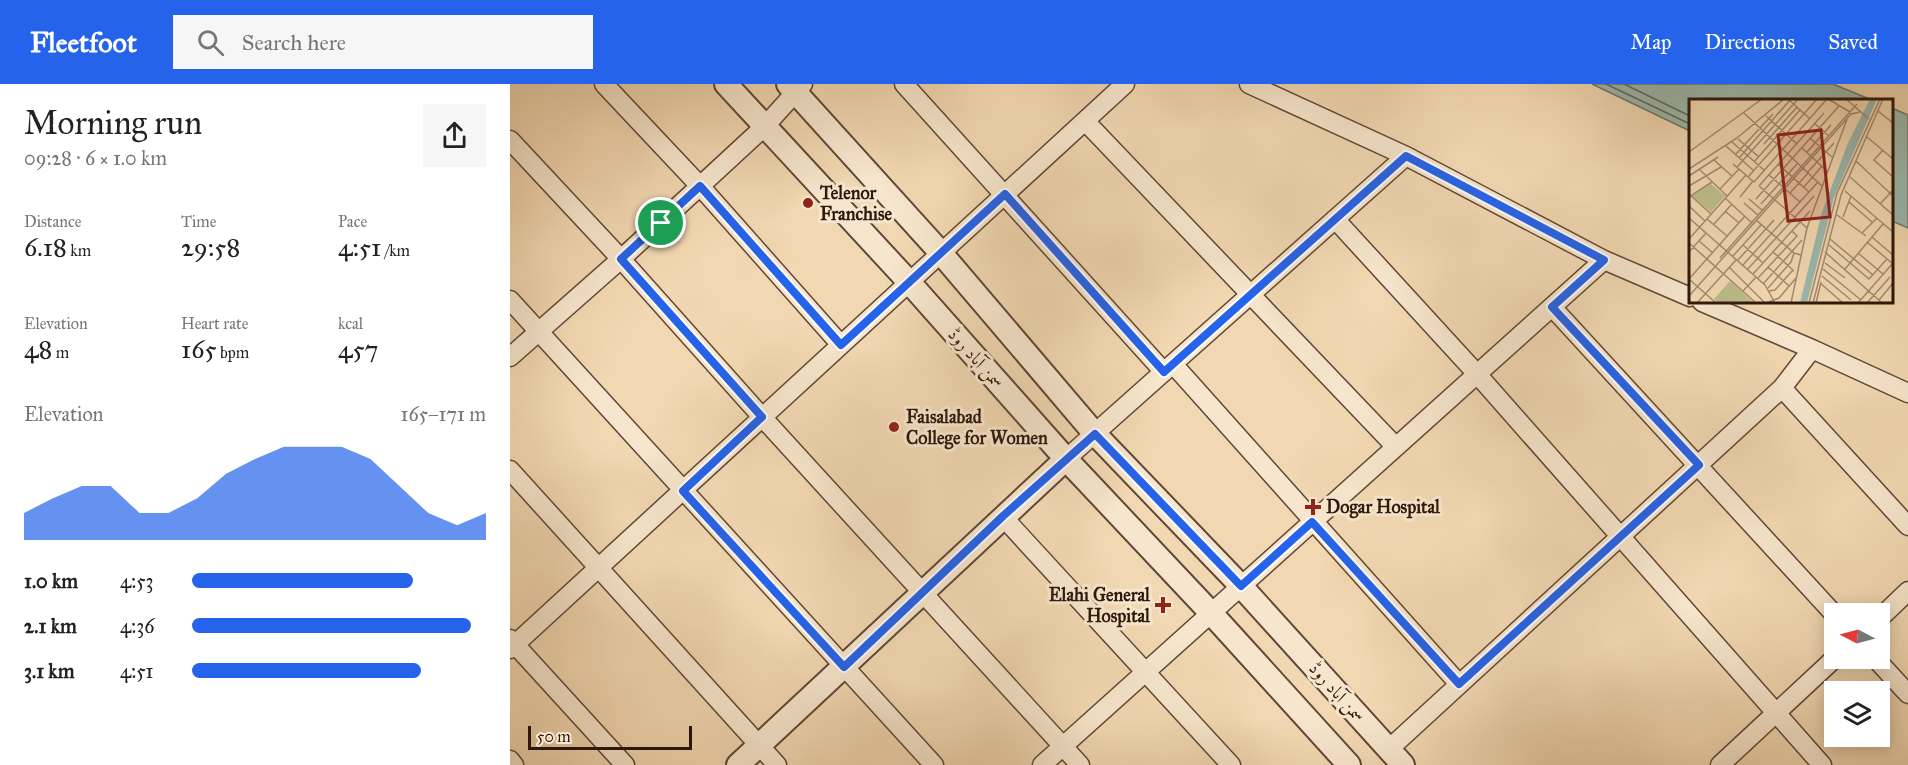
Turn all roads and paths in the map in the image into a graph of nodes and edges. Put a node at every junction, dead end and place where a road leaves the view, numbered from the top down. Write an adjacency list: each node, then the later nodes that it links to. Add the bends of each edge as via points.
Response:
1 (604, 84): 11 (street)
2 (726, 84): 8 (street, سمن آباد روڈ)
3 (904, 84): 12 (street)
4 (1125, 84): 7 (street)
5 (1250, 84): 10 (street)
6 (795, 86): 8 (street); 14 (street, سمن آباد روڈ)
7 (1085, 121): 12 (street); 18 (street)
8 (765, 126): 11 (street); 17 (street, سمن آباد روڈ)
9 (510, 140): 15 (street)
10 (1406, 156): 13 (street); 16 (street)
11 (700, 186): 15 (street); 24 (street)
12 (1005, 194): 14 (street); 27 (street)
13 (1335, 219): 18 (street); 28 (street)
14 (941, 253): 17 (street); 32 (street, سمن آباد روڈ)
15 (621, 259): 23 (street); 31 (street)
16 (1604, 260): 19 (street); 22 (street)
17 (909, 282): 24 (street); 34 (street, سمن آباد روڈ)
18 (1250, 295): 27 (street); 33 (street)
19 (1689, 297)
20 (510, 300): 23 (street)
21 (1704, 303): 25 (street)
22 (1552, 307): 28 (street); 35 (street)
23 (540, 332): 26 (street); 37 (street)
24 (841, 345): 31 (street)
25 (1812, 349): 29 (street); 30 (street)
26 (510, 357)
27 (1168, 368): 32 (street); 39 (street)
28 (1477, 374): 33 (street); 41 (street)
29 (1782, 388): 35 (street); 40 (street)
30 (1908, 393)
31 (762, 417): 37 (street); 45 (street)
32 (1095, 434): 34 (street); 43 (street, سمن آباد روڈ)
33 (1396, 447): 39 (street)
34 (1066, 459): 38 (street); 48 (street, سمن آباد روڈ)
35 (1699, 465): 41 (street); 46 (street)
36 (510, 470): 42 (street)
37 (683, 491): 42 (street); 50 (street)
38 (1003, 516): 45 (street); 53 (street)
39 (1312, 522): 43 (street); 54 (street)
40 (1908, 526)
41 (1619, 537): 54 (street); 56 (street)
42 (598, 568): 49 (street); 57 (street)
43 (1241, 586): 48 (street); 59 (street, سمن آباد روڈ)
44 (1908, 591): 47 (street)
45 (923, 593): 50 (street); 58 (street)
46 (1824, 603)
47 (1890, 608)
48 (1211, 613): 53 (street); 69 (street, سمن آباد روڈ)
49 (512, 644): 62 (street)
50 (844, 667): 57 (street); 65 (street)
51 (1824, 668): 56 (street)
52 (1885, 669): 55 (street)
53 (1146, 672): 58 (street); 68 (street)
54 (1459, 684): 59 (street)
55 (1908, 694)
56 (1776, 714): 70 (street); 71 (street)
57 (759, 746): 63 (street); 64 (street)
58 (1063, 747): 66 (street); 67 (street)
59 (1396, 757)
60 (510, 760): 61 (street)
61 (514, 765)
62 (625, 765)
63 (738, 765)
64 (777, 765)
65 (934, 765)
66 (1042, 765)
67 (1080, 765)
68 (1232, 765)
69 (1349, 765)
70 (1720, 765)
71 (1822, 765)

